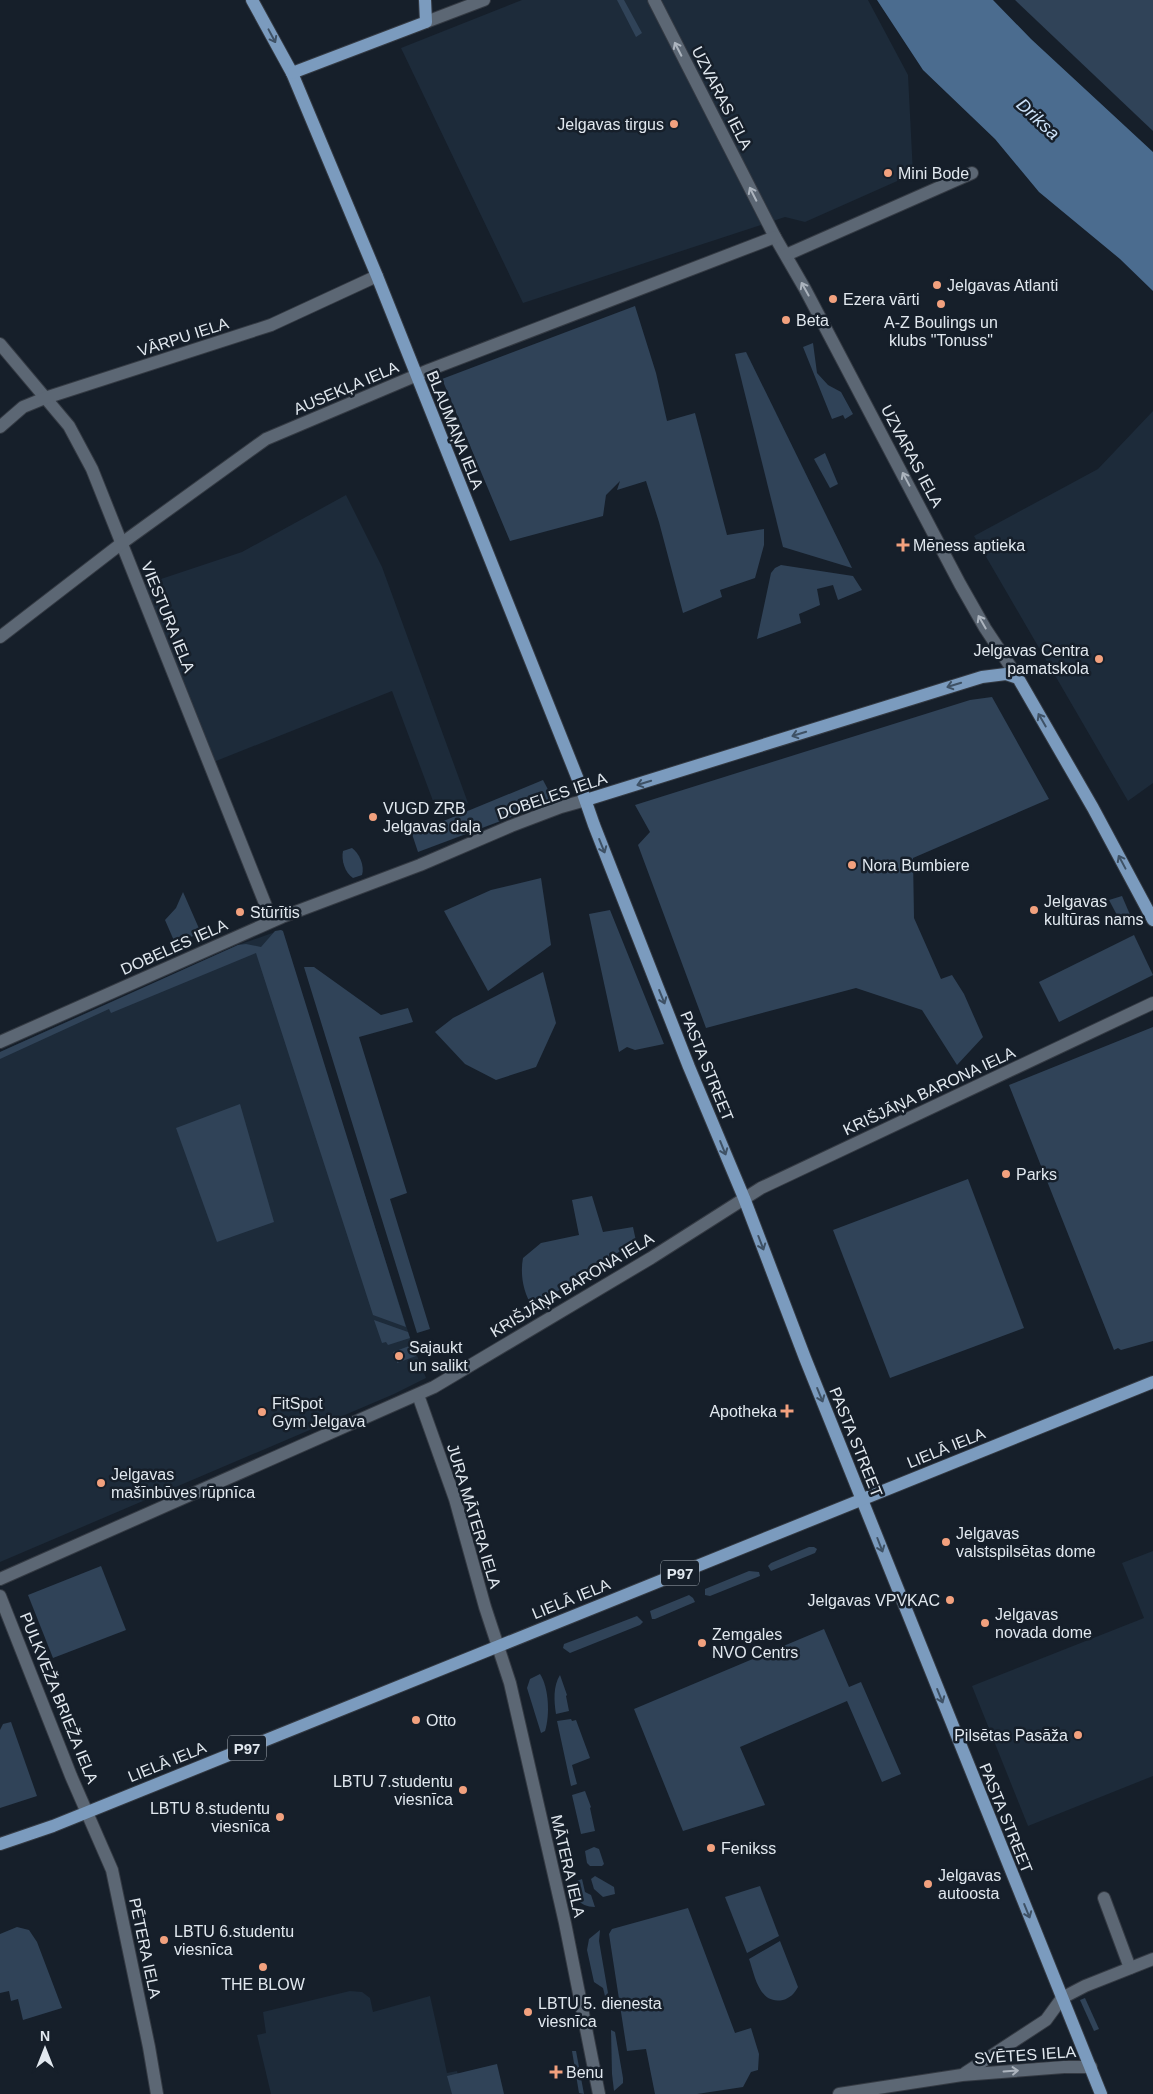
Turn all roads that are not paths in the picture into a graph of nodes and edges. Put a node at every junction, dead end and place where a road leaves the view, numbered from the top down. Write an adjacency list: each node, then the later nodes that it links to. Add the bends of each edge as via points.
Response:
1 (252, 0): 6 (main road, BLAUMAŅA IELA, one-way to 6)
2 (426, 0): 5 (main road)
3 (484, 0): 5 (street)
4 (654, 0): 8 (street, UZVARAS IELA, one-way to 4)
5 (426, 22): 6 (main road)
6 (292, 73): 10 (main road, BLAUMAŅA IELA)
7 (972, 173): 9 (street)
8 (775, 237): 9 (street, UZVARAS IELA); 12 (street, AUSEKĻA IELA)
9 (786, 255): 17 (street, UZVARAS IELA, one-way to 9, via 960,584)
10 (377, 276): 12 (main road, BLAUMAŅA IELA); 13 (street, VĀRPU IELA, via 271,325)
11 (0, 344): 13 (street, VIESTURA IELA)
12 (416, 376): 15 (street, AUSEKĻA IELA, via 266,439); 18 (main road, BLAUMAŅA IELA)
13 (45, 398): 14 (street, VĀRPU IELA, via 23,407); 15 (street, VIESTURA IELA, via 69,426 92,469)
14 (0, 427)
15 (122, 543): 16 (street, AUSEKĻA IELA); 20 (street, VIESTURA IELA)
16 (0, 637)
17 (1018, 678): 18 (main road, DOBELES IELA, one-way to 18, via 1006,674 982,677); 19 (main road, UZVARAS IELA, one-way to 17, via 1089,799)
18 (586, 800): 20 (street, DOBELES IELA, via 510,826); 23 (main road, PASTA STREET, one-way to 23, via 689,1067)
19 (1153, 920)
20 (272, 921): 22 (street, DOBELES IELA)
21 (1153, 1003): 23 (street, KRIŠJĀŅA BARONA IELA)
22 (0, 1042)
23 (744, 1198): 25 (street, KRIŠJĀŅA BARONA IELA, via 651,1258); 26 (main road, PASTA STREET, one-way to 26)
24 (1153, 1382): 26 (main road, LIELĀ IELA / P97)
25 (418, 1395): 27 (street, KRIŠJĀŅA BARONA IELA); 29 (street, JURA MĀTERA IELA, via 455,1499)
26 (862, 1500): 29 (main road, LIELĀ IELA / P97); 35 (main road, PASTA STREET, one-way to 35)
27 (0, 1580)
28 (0, 1596): 30 (street, PULKVEŽA BRIEŽA IELA)
29 (499, 1646): 30 (main road, LIELĀ IELA / P97); 39 (street, MĀTERA IELA, via 565,1923)
30 (88, 1812): 31 (main road, LIELĀ IELA / P97); 38 (street, PĒTERA IELA, via 112,1870)
31 (0, 1844)
32 (1104, 1898): 34 (street)
33 (1153, 1958): 34 (street)
34 (1130, 1968): 35 (street)
35 (1062, 1998): 36 (main road, PASTA STREET); 37 (street, SVĒTES IELA, via 1046,2020)
36 (1090, 2067): 37 (street, SVĒTES IELA, one-way to 36); 41 (main road, PASTA STREET)
37 (962, 2075): 40 (street, SVĒTES IELA)
38 (157, 2094)
39 (599, 2094)
40 (839, 2094)
41 (1101, 2094)

